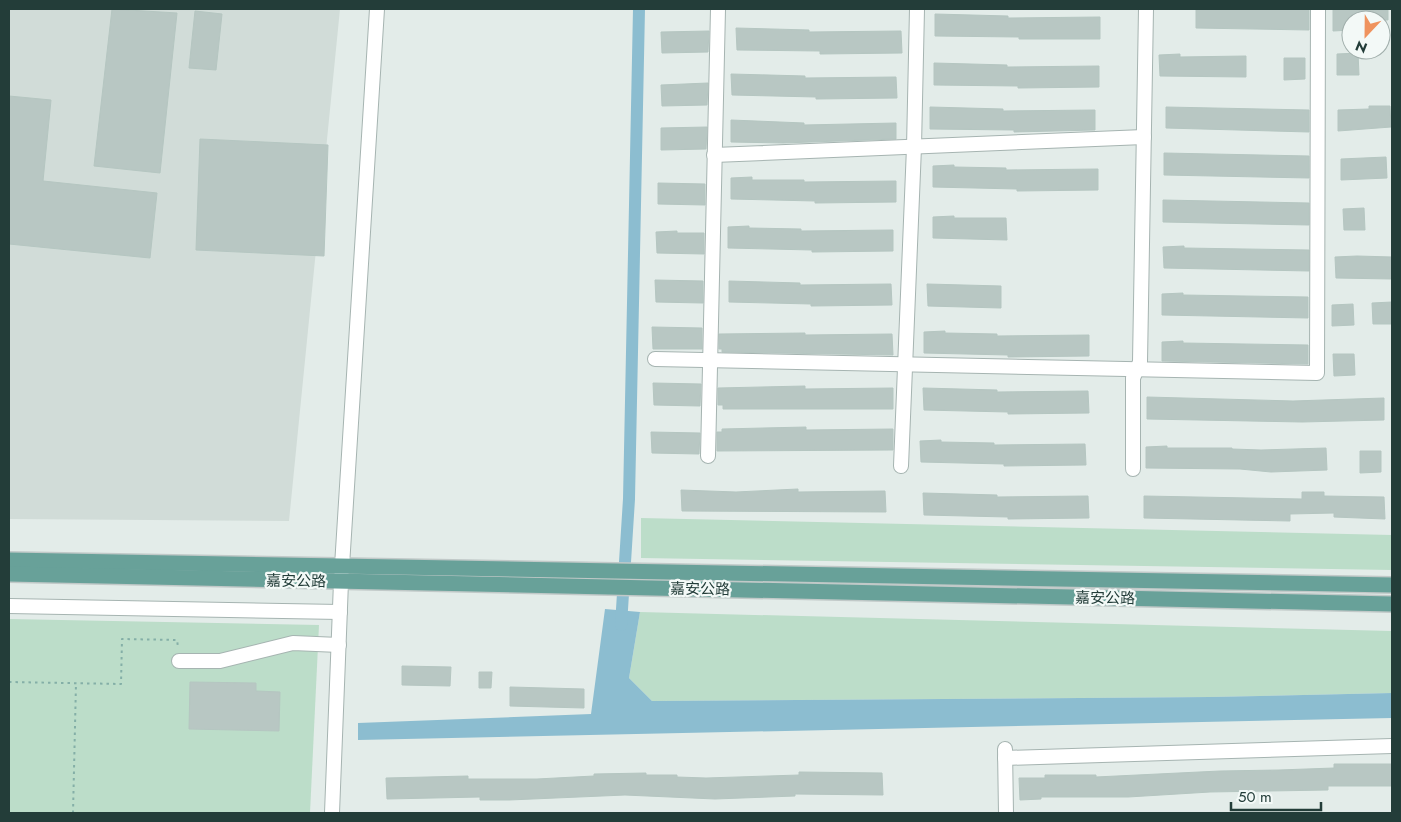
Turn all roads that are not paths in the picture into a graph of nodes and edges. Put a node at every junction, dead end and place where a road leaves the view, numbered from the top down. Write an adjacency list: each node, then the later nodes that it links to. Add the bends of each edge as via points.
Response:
1 (377, 9): 18 (street)
2 (718, 9): 8 (street)
3 (917, 9): 7 (street)
4 (1146, 9): 6 (street)
5 (1318, 9): 12 (street, via 1317,373)
6 (1144, 137): 7 (street); 12 (street, via 1140,362)
7 (914, 147): 8 (street); 11 (street)
8 (714, 155): 10 (street)
9 (655, 359): 10 (street)
10 (710, 360): 11 (street); 13 (street)
11 (906, 365): 12 (street); 14 (street)
12 (1136, 370): 15 (street, via 1133,378)
13 (708, 456)
14 (901, 466)
15 (1133, 469)
16 (9, 560): 18 (main road, 嘉安公路)
17 (9, 574): 18 (main road, 嘉安公路)
18 (342, 574): 19 (main road, 嘉安公路, via 647,572); 20 (main road, 嘉安公路, via 606,587); 22 (street)
19 (1392, 585)
20 (1392, 604)
21 (9, 606): 22 (street)
22 (340, 612): 23 (street)
23 (338, 645): 24 (street, via 292,643 220,661); 26 (street)
24 (179, 661)
25 (1392, 746): 27 (street, via 1005,753)
26 (332, 813)
27 (1006, 813)

